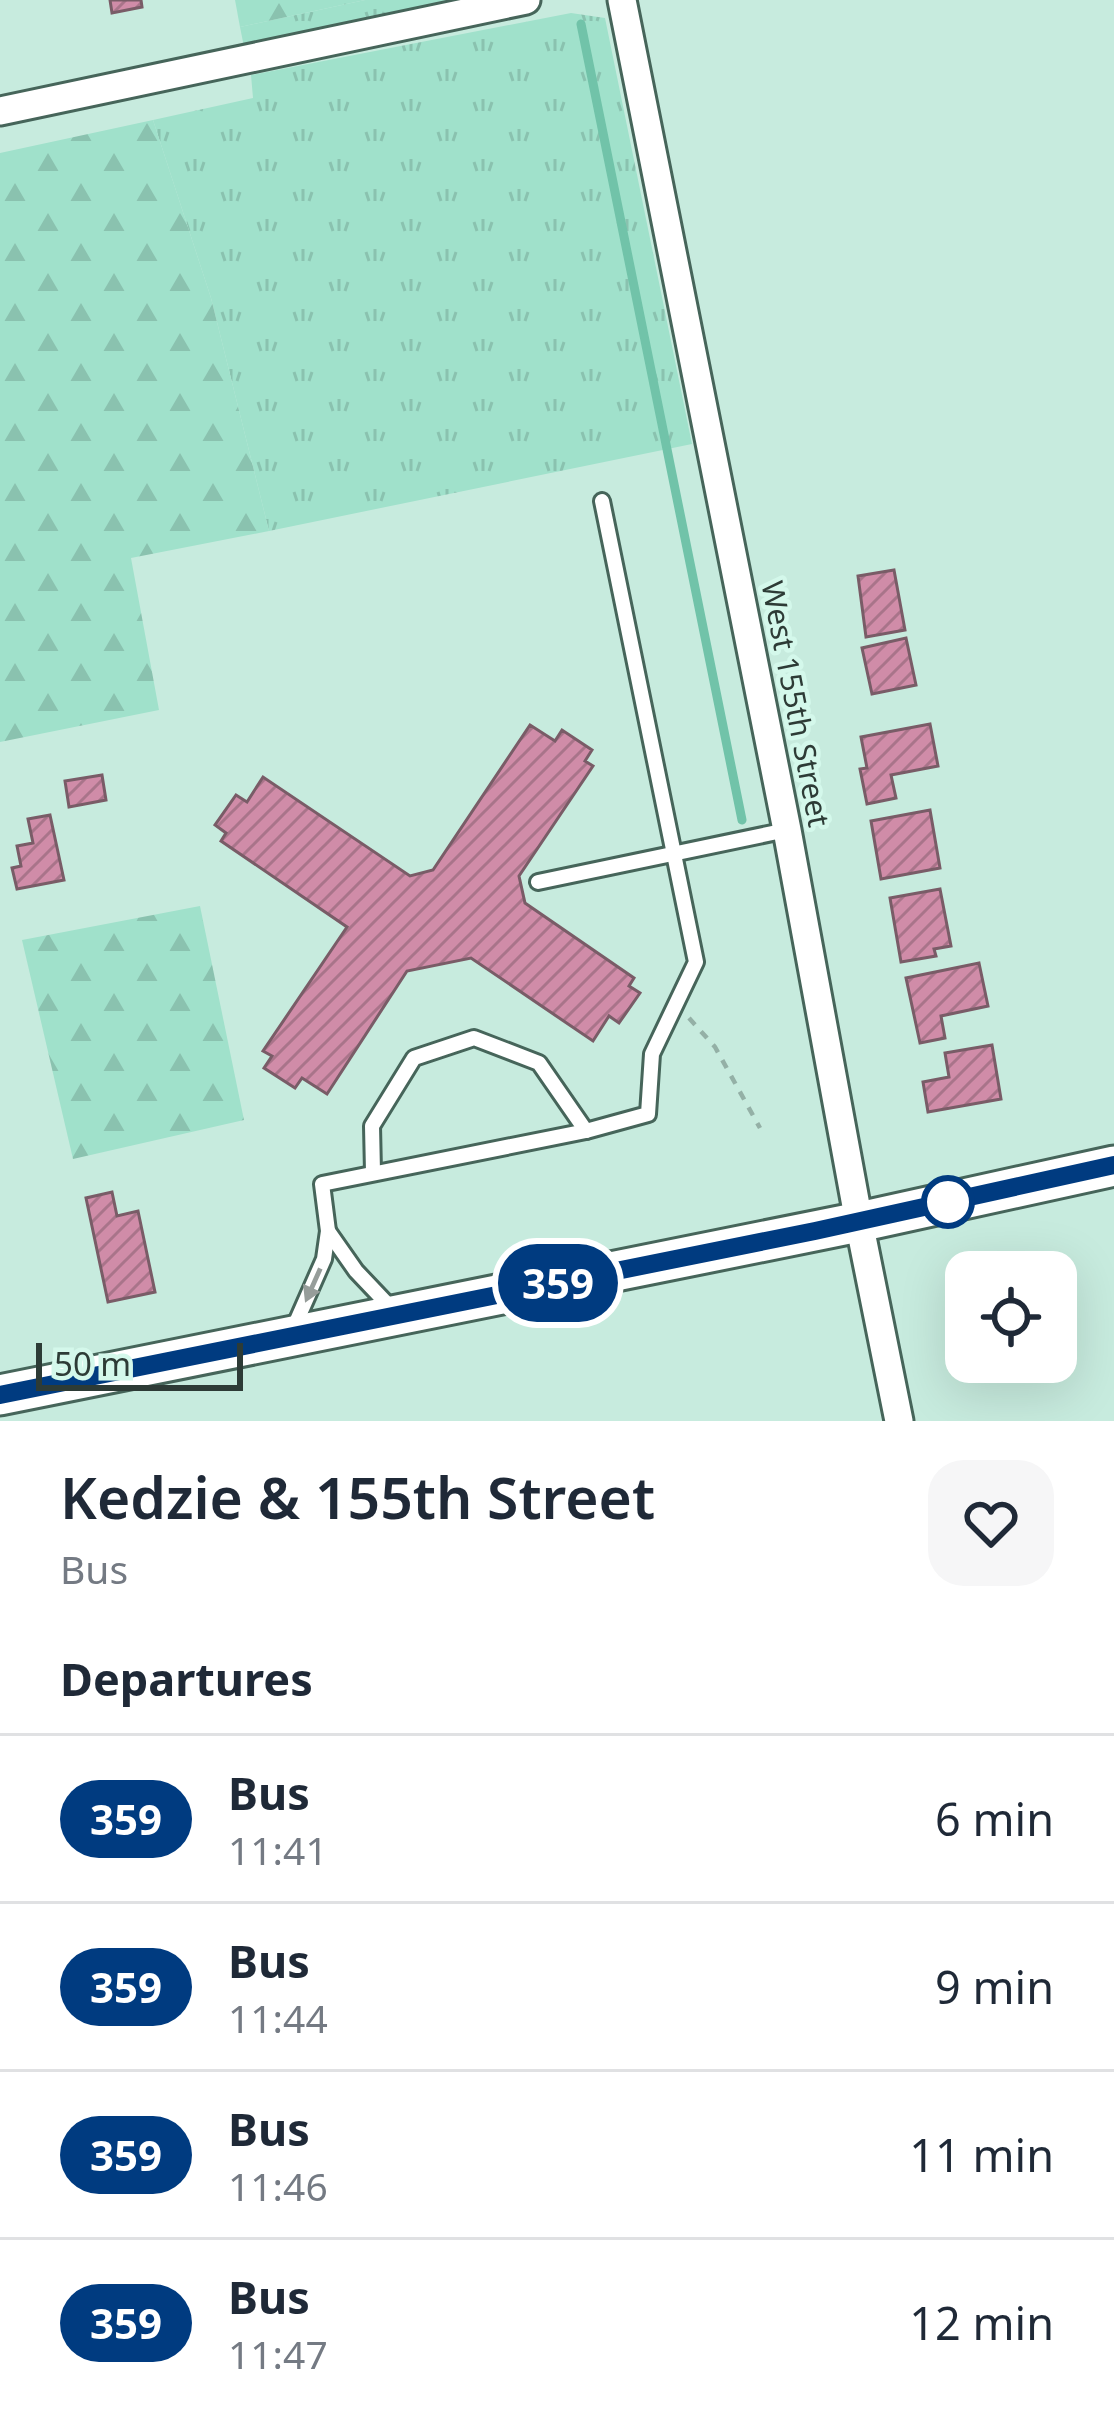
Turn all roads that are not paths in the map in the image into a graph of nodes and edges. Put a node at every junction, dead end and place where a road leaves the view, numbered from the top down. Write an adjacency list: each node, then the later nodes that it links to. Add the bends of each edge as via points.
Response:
1 (526, 0): 3 (street)
2 (622, 0): 5 (street, West 155th Street)
3 (0, 111)
4 (602, 501): 6 (lane)
5 (787, 830): 6 (lane); 11 (street, West 155th Street)
6 (675, 853): 7 (lane); 8 (lane, via 696,962 652,1054 648,1114)
7 (538, 882)
8 (586, 1131): 10 (lane); 10 (lane, via 538,1063 474,1038 414,1058 372,1126)
9 (1114, 1166): 11 (main road)
10 (373, 1172): 12 (lane, via 322,1184)
11 (859, 1222): 13 (main road); 16 (street, West 155th Street)
12 (328, 1231): 13 (lane); 14 (lane, one-way to 14)
13 (398, 1315): 14 (main road)
14 (289, 1337): 15 (main road)
15 (0, 1395)
16 (899, 1421)

